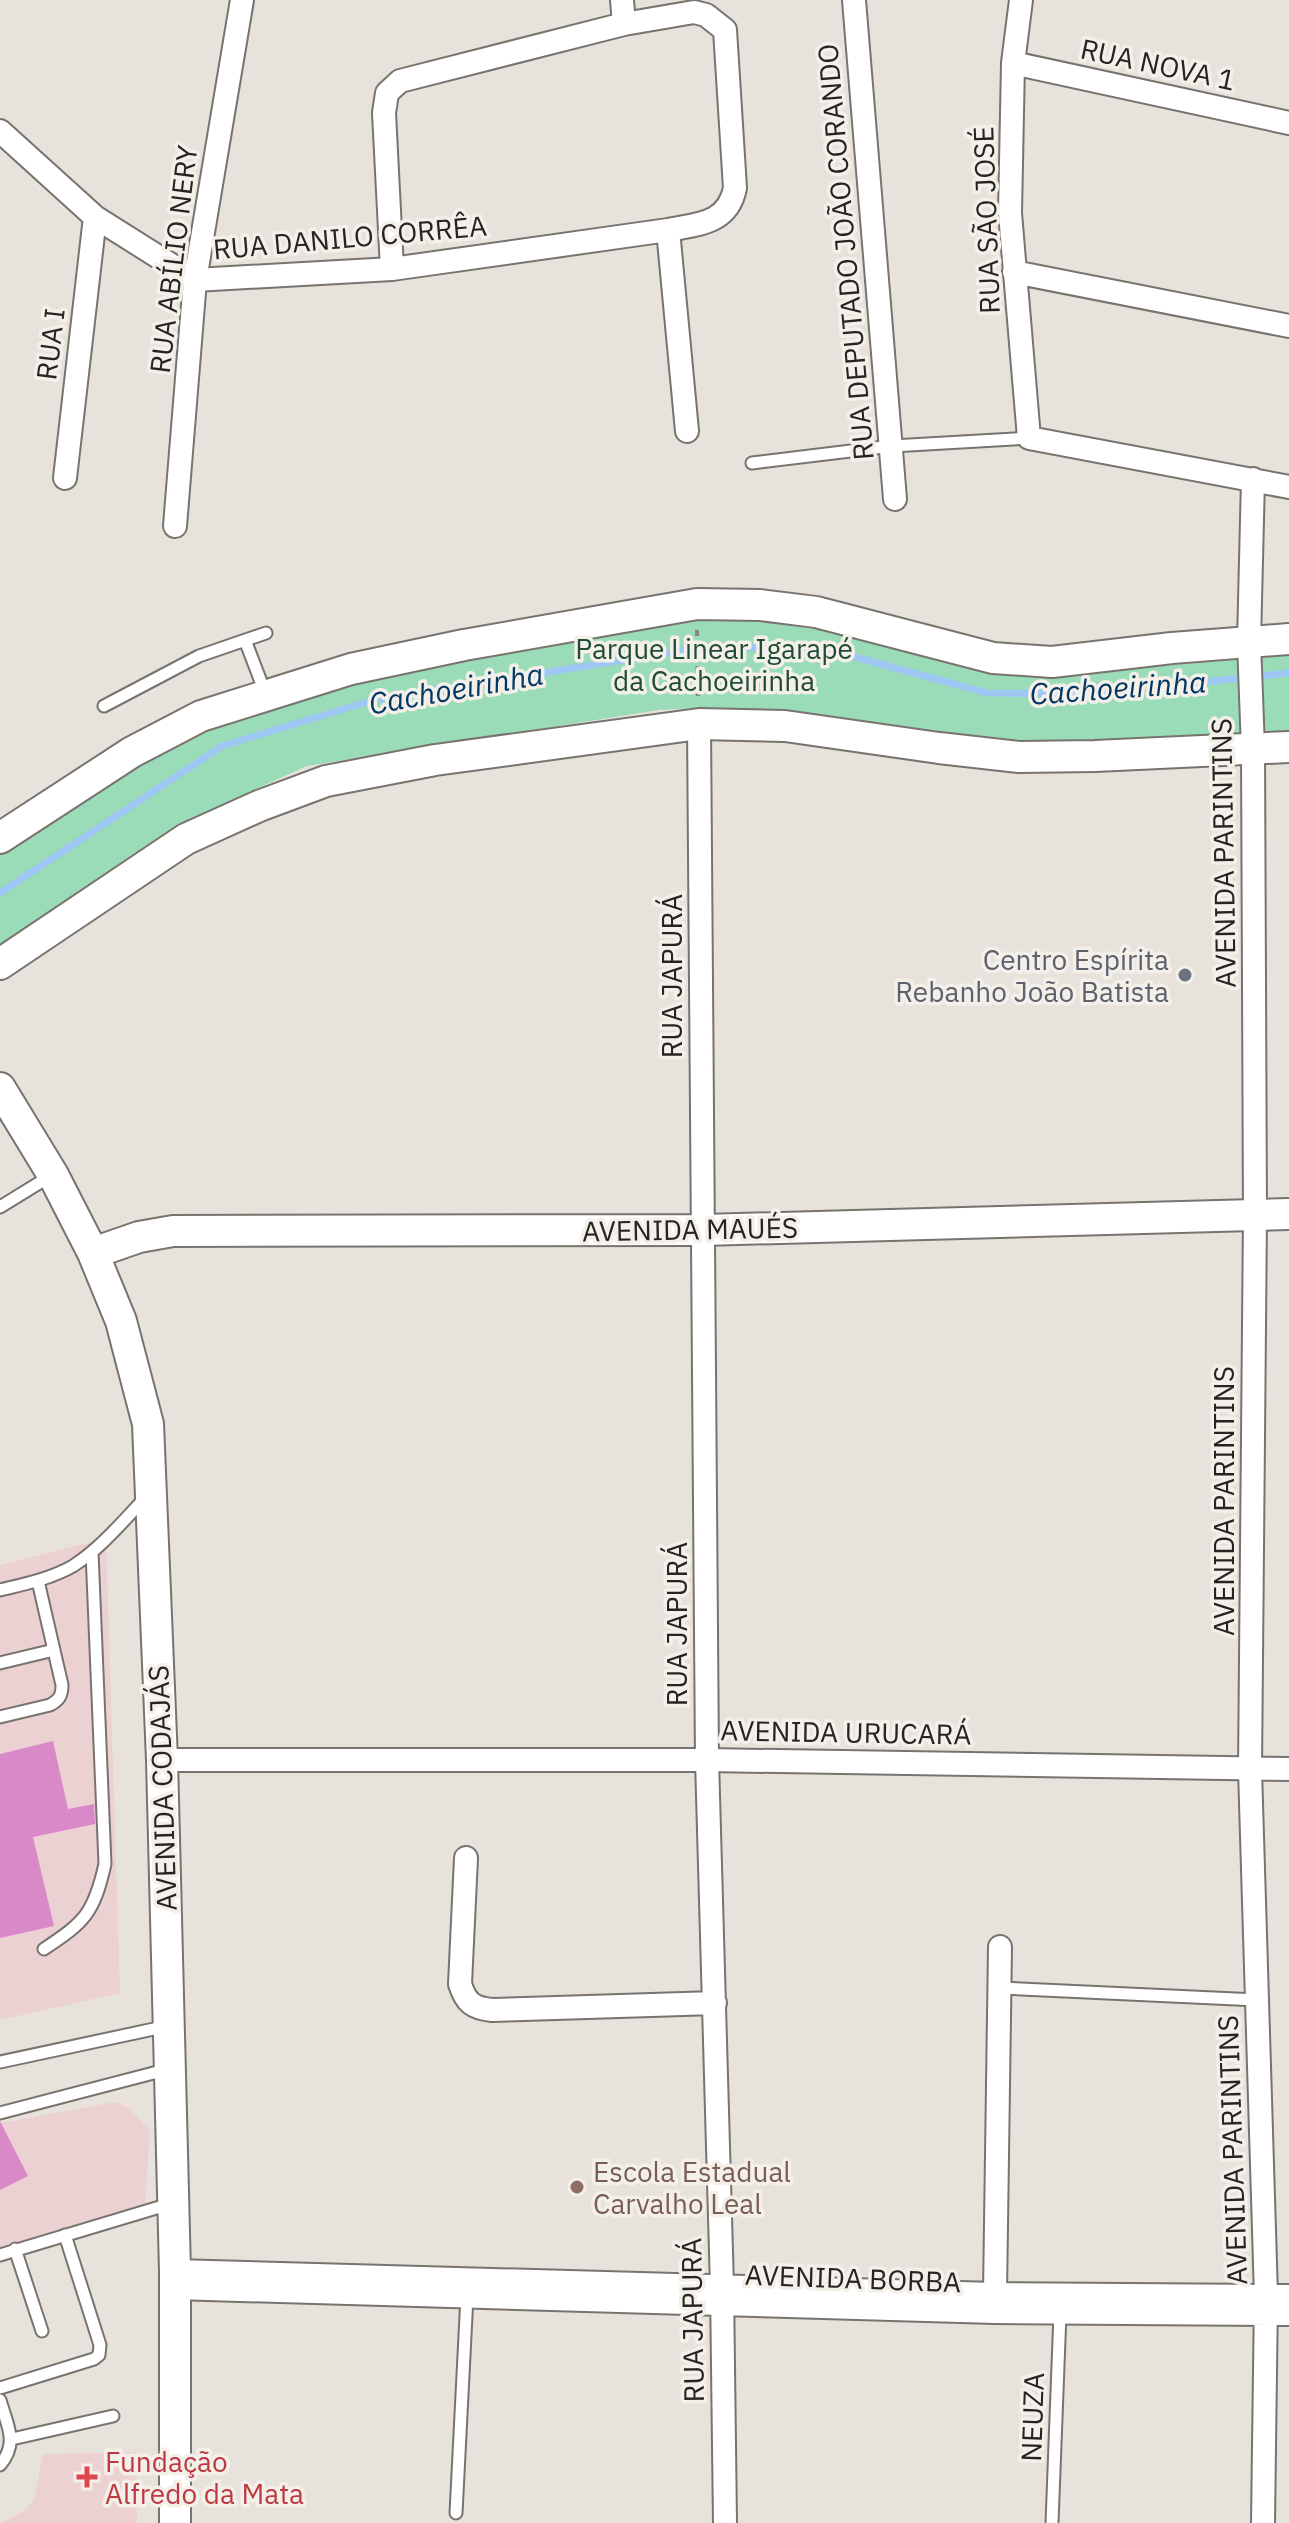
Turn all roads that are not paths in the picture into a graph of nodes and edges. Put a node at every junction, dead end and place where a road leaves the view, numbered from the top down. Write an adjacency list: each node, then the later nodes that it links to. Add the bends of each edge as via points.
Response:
1 (242, 0): 13 (street, RUA ABÍLIO NERY)
2 (622, 0): 5 (street)
3 (854, 0): 17 (street, RUA DEPUTADO JOÃO CORANDO)
4 (1021, 0): 6 (street, RUA SÃO JOSÉ)
5 (624, 24): 10 (street, RUA DANILO CORRÊA, via 694,12 725,30 733,201 710,221); 11 (street, via 400,81 387,93)
6 (1013, 63): 7 (street, RUA NOVA 1); 12 (street, RUA SÃO JOSÉ)
7 (1289, 123)
8 (0, 131): 9 (street, RUA DANILO CORRÊA)
9 (95, 217): 13 (street, RUA DANILO CORRÊA); 19 (street, RUA I)
10 (668, 230): 11 (street, RUA DANILO CORRÊA); 15 (street)
11 (392, 269): 13 (street, RUA DANILO CORRÊA)
12 (1014, 272): 14 (street); 16 (street, RUA SÃO JOSÉ)
13 (195, 280): 23 (street, RUA ABÍLIO NERY)
14 (1289, 326)
15 (687, 431)
16 (1029, 438): 17 (lane); 20 (street)
17 (892, 446): 18 (lane); 22 (street, RUA DEPUTADO JOÃO CORANDO)
18 (752, 463)
19 (65, 478)
20 (1253, 479): 21 (street); 27 (street, AVENIDA PARINTINS)
21 (1289, 487)
22 (895, 499)
23 (175, 526)
24 (266, 633): 26 (lane)
25 (1289, 639): 27 (street)
26 (245, 640): 28 (lane); 29 (lane, via 199,656)
27 (1249, 650): 28 (street, via 1172,648 1052,662 993,658 816,612 697,604 351,669); 31 (street, AVENIDA PARINTINS)
28 (266, 696): 33 (street, via 201,716 132,752)
29 (104, 706)
30 (699, 712): 31 (street, via 1019,757); 34 (street, via 326,781 186,839); 40 (street, RUA JAPURÁ)
31 (1253, 741): 32 (street); 39 (street, AVENIDA PARINTINS)
32 (1289, 747)
33 (0, 838)
34 (0, 964)
35 (0, 1088): 36 (street, AVENIDA CODAJÁS)
36 (53, 1175): 37 (lane); 41 (street, AVENIDA CODAJÁS)
37 (0, 1207)
38 (1289, 1214): 39 (street, AVENIDA MAUÉS)
39 (1255, 1215): 40 (street, AVENIDA MAUÉS); 52 (street, AVENIDA PARINTINS)
40 (703, 1230): 41 (street, AVENIDA MAUÉS, via 173,1231); 50 (street, RUA JAPURÁ)
41 (93, 1253): 42 (street, AVENIDA CODAJÁS, via 121,1321 148,1424)
42 (151, 1492): 43 (lane); 49 (street, AVENIDA CODAJÁS)
43 (92, 1552): 44 (lane); 55 (lane, via 105,1864 97,1899 77,1927)
44 (38, 1581): 45 (lane); 46 (lane)
45 (0, 1590)
46 (54, 1650): 47 (lane); 48 (lane, via 62,1685 58,1701)
47 (0, 1663)
48 (0, 1717)
49 (162, 1760): 50 (street, AVENIDA URUCARÁ); 59 (street, AVENIDA CODAJÁS)
50 (707, 1760): 52 (street, AVENIDA URUCARÁ); 58 (street, RUA JAPURÁ)
51 (1289, 1769): 52 (street, AVENIDA URUCARÁ)
52 (1250, 1770): 57 (street, AVENIDA PARINTINS)
53 (466, 1858): 58 (street, via 460,1984 474,2008)
54 (1000, 1947): 56 (street)
55 (44, 1949)
56 (1000, 1988): 57 (lane); 68 (street)
57 (1257, 2000): 72 (street, AVENIDA PARINTINS)
58 (715, 2003): 70 (street, RUA JAPURÁ)
59 (169, 2025): 60 (lane); 61 (street, AVENIDA CODAJÁS)
60 (0, 2062)
61 (170, 2069): 62 (lane); 63 (street, AVENIDA CODAJÁS)
62 (0, 2113)
63 (173, 2203): 64 (lane); 67 (street, AVENIDA CODAJÁS)
64 (65, 2235): 65 (lane); 76 (lane, via 99,2355)
65 (15, 2249): 66 (lane); 75 (lane)
66 (0, 2255)
67 (175, 2279): 69 (street, AVENIDA BORBA); 70 (street, AVENIDA BORBA); 82 (street, AVENIDA CODAJÁS)
68 (995, 2294): 70 (street, AVENIDA BORBA); 72 (street, AVENIDA BORBA)
69 (467, 2296): 70 (street, AVENIDA BORBA); 81 (lane)
70 (722, 2296): 73 (street, AVENIDA BORBA); 83 (street, RUA JAPURÁ)
71 (1289, 2296): 72 (street, AVENIDA BORBA)
72 (1265, 2305): 73 (street, AVENIDA BORBA); 74 (street, AVENIDA BORBA); 85 (street, AVENIDA PARINTINS)
73 (1060, 2313): 84 (lane, NEUZA)
74 (1289, 2314)
75 (42, 2331)
76 (0, 2388)
77 (0, 2400): 79 (lane)
78 (113, 2416): 79 (lane)
79 (12, 2439): 80 (lane)
80 (0, 2465)
81 (456, 2513)
82 (175, 2523)
83 (725, 2523)
84 (1052, 2523)
85 (1263, 2523)

